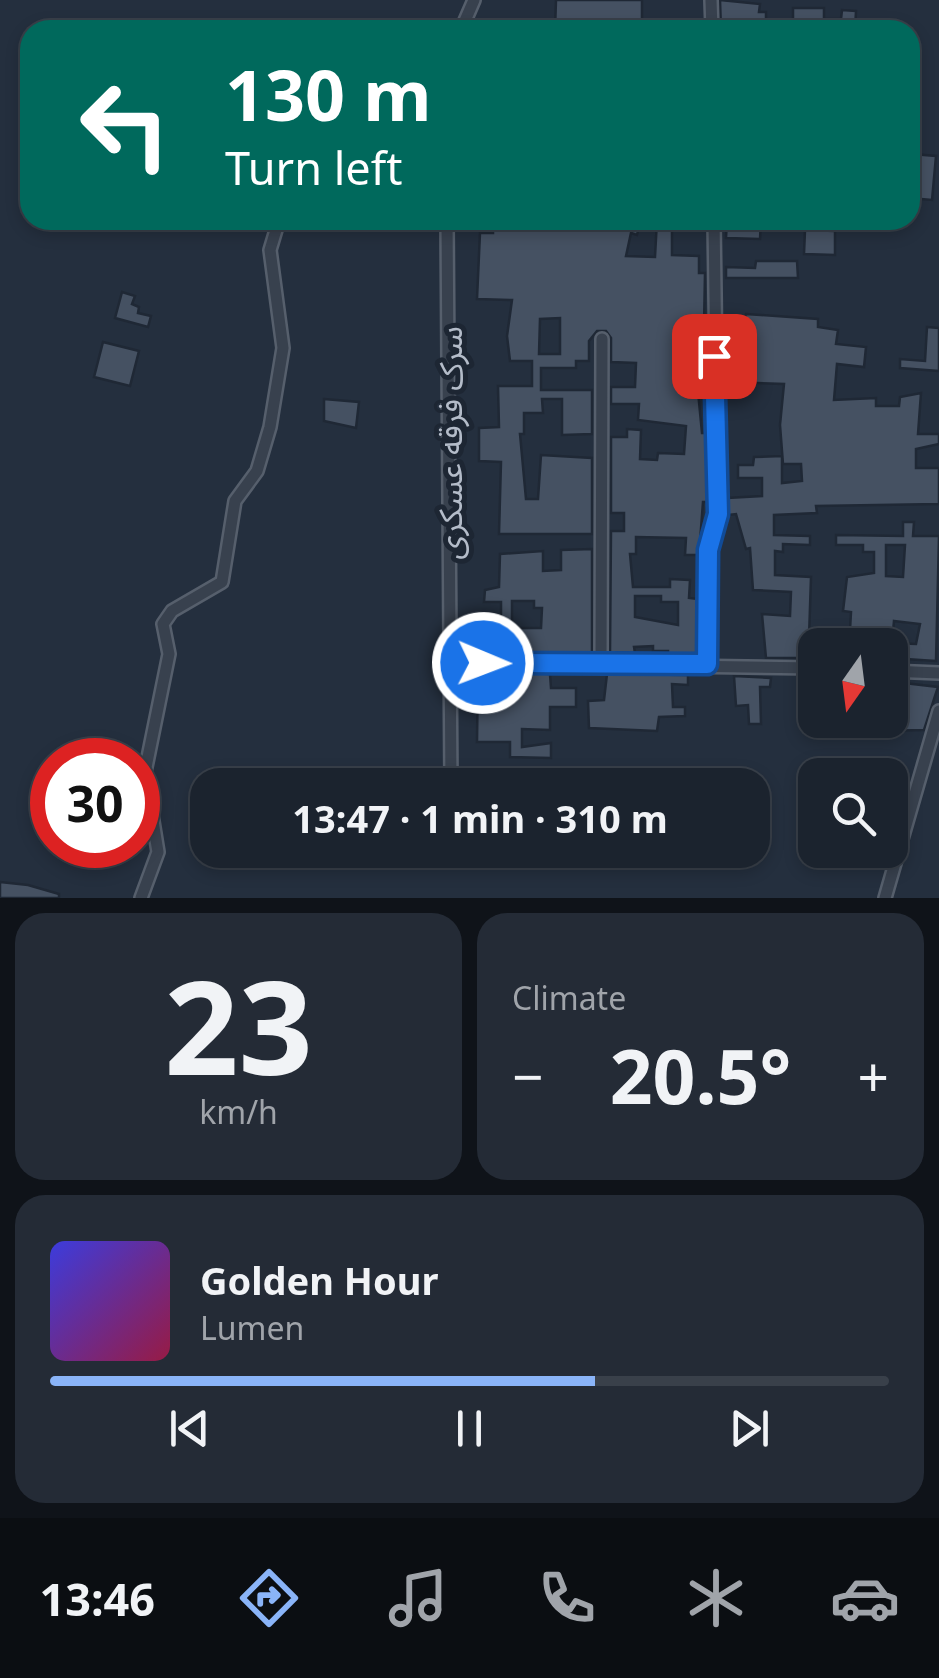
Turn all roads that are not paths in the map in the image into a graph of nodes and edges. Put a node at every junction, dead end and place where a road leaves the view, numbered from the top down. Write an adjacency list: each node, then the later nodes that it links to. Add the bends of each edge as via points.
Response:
1 (276, 230): 13 (street, via 270,250 283,348 270,427 257,471 235,501 222,582 172,611 163,624 169,654 145,772 158,852)
2 (447, 230): 12 (street, سرک فرقه عسکری)
3 (714, 230): 7 (street, via 718,514 708,550)
4 (602, 339): 6 (street)
5 (483, 663): 6 (street)
6 (601, 664): 7 (street)
7 (707, 664): 8 (street)
8 (798, 667)
9 (908, 672): 10 (street)
10 (939, 673)
11 (939, 711): 14 (street)
12 (451, 768)
13 (141, 898)
14 (885, 898)

